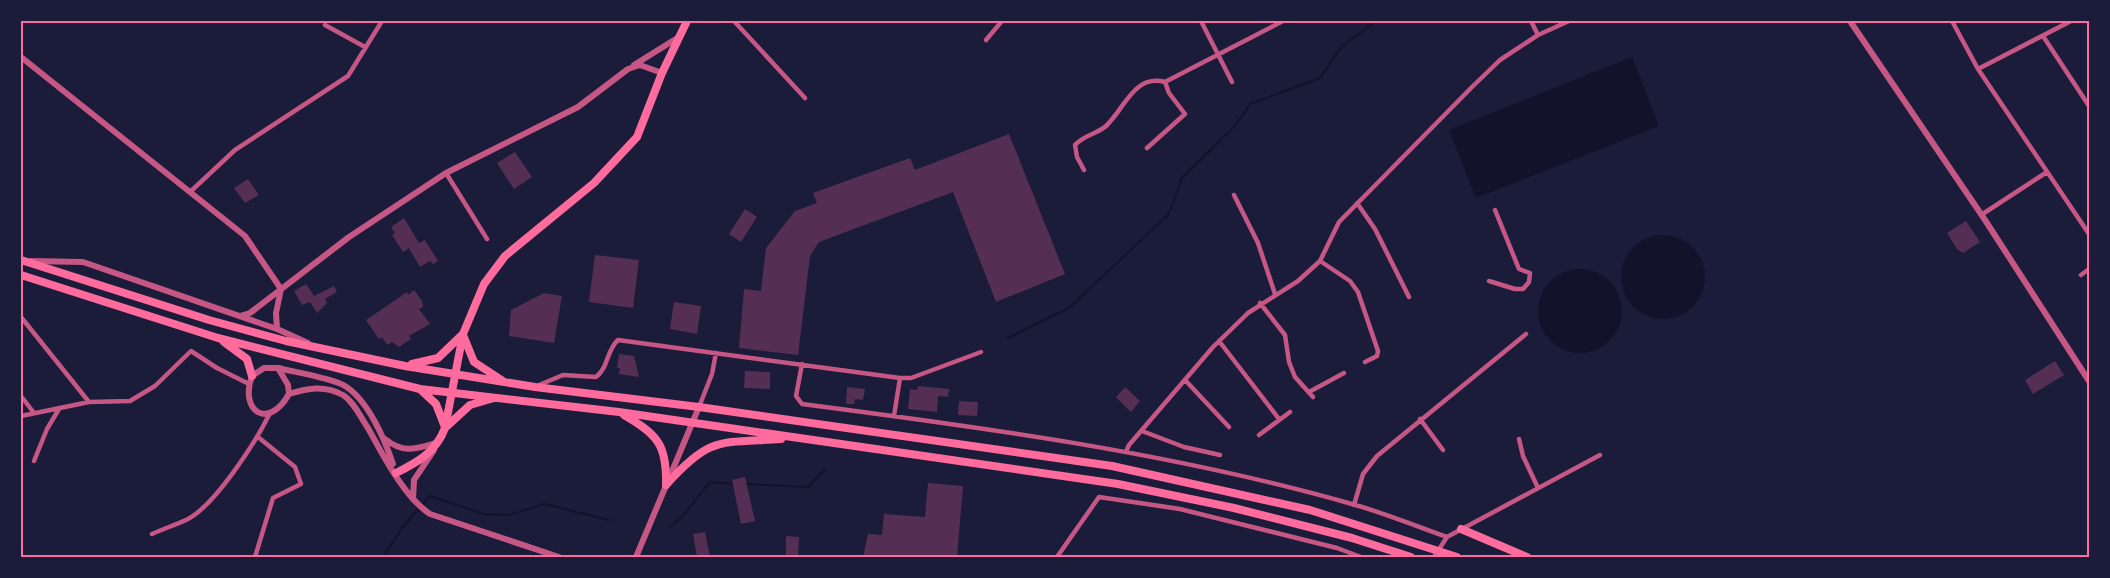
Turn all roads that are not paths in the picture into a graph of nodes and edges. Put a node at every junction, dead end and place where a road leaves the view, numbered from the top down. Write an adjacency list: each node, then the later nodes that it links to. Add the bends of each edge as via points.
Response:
1 (382, 21): 17 (street)
2 (687, 21): 14 (main road)
3 (734, 21): 25 (street)
4 (1002, 21): 16 (street)
5 (1201, 21): 18 (street)
6 (1283, 21): 18 (street)
7 (1531, 21): 13 (street)
8 (1569, 21): 13 (street)
9 (1850, 21): 35 (street)
10 (1952, 21): 21 (street)
11 (2071, 21): 15 (street)
12 (325, 25): 17 (street)
13 (1538, 35): 33 (street, via 1500,60)
14 (679, 36): 20 (street); 22 (main road)
15 (2043, 36): 21 (street); 26 (street)
16 (986, 40)
17 (365, 47): 31 (street, via 348,76 235,150)
18 (1218, 55): 23 (street); 24 (street)
19 (21, 57): 31 (street)
20 (628, 69): 22 (street, via 640,65); 30 (street, via 578,107)
21 (1978, 69): 29 (street)
22 (663, 73): 51 (main road, via 637,136 594,183 505,256 484,284)
23 (1165, 82): 27 (street, via 1185,114); 28 (street, via 1154,79 1137,87 1106,126 1075,145)
24 (1232, 82)
25 (805, 98)
26 (2089, 106)
27 (1148, 148)
28 (1084, 170)
29 (2048, 172): 35 (street); 36 (street)
30 (446, 173): 37 (street); 44 (street)
31 (190, 192): 44 (street, via 245,236)
32 (1234, 195): 45 (street, via 1258,243)
33 (1357, 203): 39 (street, via 1339,222); 46 (street, via 1375,229)
34 (1495, 210): 43 (street, via 1519,269 1530,273 1523,289)
35 (1981, 215): 67 (street)
36 (2089, 234)
37 (487, 239)
38 (23, 261): 48 (street, via 83,262); 55 (main road, via 209,320)
39 (1320, 261): 45 (street, via 1298,281); 58 (street, via 1350,281 1358,292 1378,351 1377,356)
40 (2089, 269): 42 (street)
41 (21, 275): 53 (main road)
42 (2081, 275)
43 (1489, 281)
44 (281, 289): 48 (street); 50 (street)
45 (1275, 294): 47 (street)
46 (1409, 297)
47 (1260, 303): 54 (street); 72 (street, via 1285,334 1295,377)
48 (240, 316): 50 (street)
49 (21, 317): 77 (street)
50 (277, 329): 55 (street)
51 (463, 334): 60 (main road, via 438,358); 63 (main road); 68 (main road, via 474,362)
52 (1526, 334): 87 (street)
53 (218, 338): 65 (main road, via 248,359); 70 (main road)
54 (1219, 341): 66 (street); 86 (street)
55 (318, 348): 60 (main road)
56 (981, 352): 64 (street, via 911,378)
57 (716, 353): 59 (street); 69 (street, via 618,340 609,348 604,371 596,377 563,375); 78 (street)
58 (1365, 362)
59 (802, 364): 64 (street); 85 (street, via 796,396 802,404)
60 (405, 366): 63 (main road)
61 (278, 368): 65 (street, via 264,368); 73 (street); 95 (street, via 344,385 358,398)
62 (1344, 373): 72 (street)
63 (455, 376): 68 (main road); 71 (main road)
64 (900, 378): 85 (street)
65 (250, 380): 77 (street, via 216,368 191,351 143,395 126,402); 83 (street, via 252,406 258,413)
66 (1185, 380): 89 (street); 91 (street)
67 (2089, 381)
68 (507, 383): 69 (main road)
69 (535, 387): 78 (main road)
70 (420, 388): 71 (main road); 90 (main road, via 436,404)
71 (453, 392): 75 (main road); 90 (main road)
72 (1309, 392): 76 (street)
73 (289, 394): 83 (street); 103 (street, via 309,388 344,396)
74 (21, 396): 82 (street)
75 (500, 397): 80 (main road); 90 (main road, via 470,405)
76 (1313, 398)
77 (89, 402): 79 (street)
78 (699, 407): 88 (street); 111 (main road, via 1112,466 1310,510)
79 (59, 409): 82 (street); 102 (street)
80 (620, 412): 88 (main road); 104 (main road, via 650,431 659,443 667,462)
81 (1290, 412): 86 (street)
82 (34, 413): 84 (street)
83 (269, 415): 93 (street)
84 (21, 416)
85 (894, 416): 99 (street)
86 (1279, 419): 92 (street)
87 (1420, 419): 98 (street); 107 (street, via 1377,456 1363,474)
88 (693, 423): 94 (main road); 104 (street)
89 (1229, 427)
90 (445, 428): 97 (main road)
91 (1142, 431): 99 (street); 100 (street)
92 (1259, 435)
93 (258, 437): 109 (street, via 203,507 185,521); 112 (street, via 295,467 301,484 273,498)
94 (798, 438): 104 (main road, via 731,440 714,445 689,459); 117 (main road, via 1119,484 1234,508)
95 (384, 439): 97 (street, via 409,451); 103 (street)
96 (1519, 439): 105 (street)
97 (440, 442): 103 (main road, via 426,456); 106 (street, via 414,480)
98 (1443, 450)
99 (1126, 452): 107 (street, via 1244,476)
100 (1220, 455)
101 (1600, 455): 105 (street)
102 (34, 461)
103 (396, 473): 106 (street)
104 (666, 485): 114 (street)
105 (1538, 488): 108 (street)
106 (415, 502): 113 (street, via 448,521)
107 (1354, 505): 110 (street)
108 (1461, 529): 110 (street); 120 (main road)
109 (152, 534)
110 (1447, 537): 111 (street)
111 (1440, 550): 118 (street); 119 (main road)
112 (255, 557)
113 (559, 557)
114 (636, 557)
115 (1058, 557): 116 (street, via 1100,497 1180,509)
116 (1361, 557)
117 (1411, 557)
118 (1434, 557)
119 (1457, 557)
120 (1527, 557)

